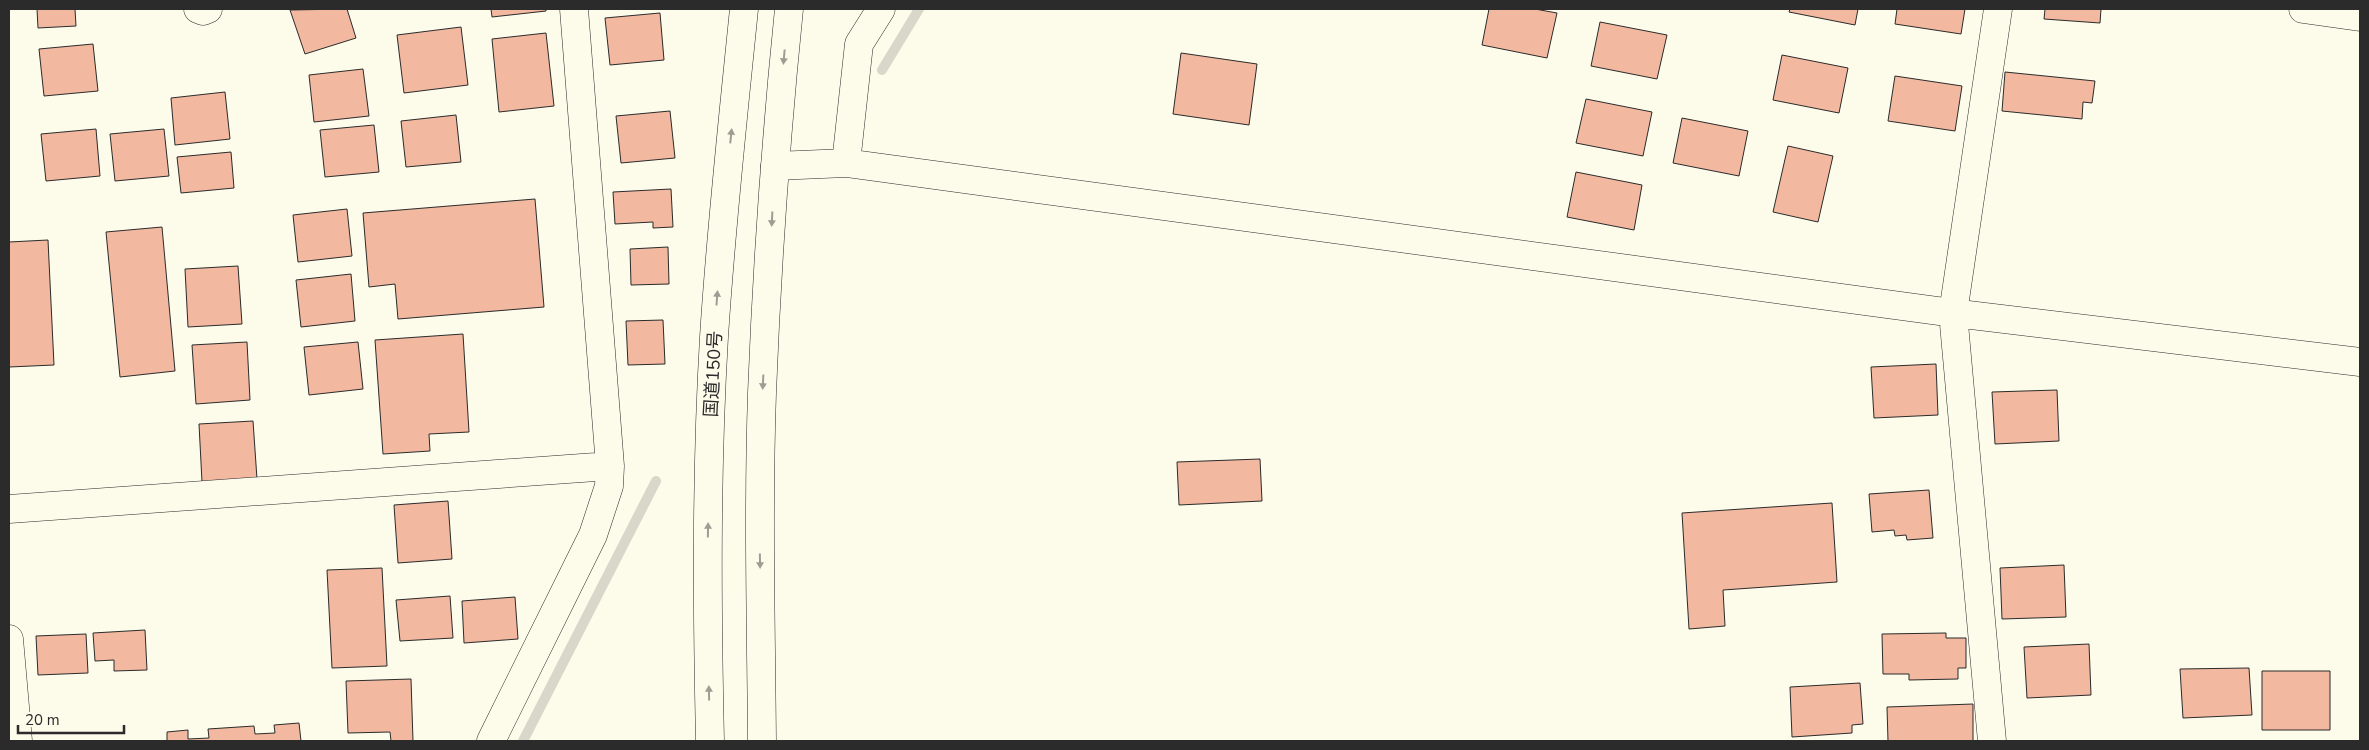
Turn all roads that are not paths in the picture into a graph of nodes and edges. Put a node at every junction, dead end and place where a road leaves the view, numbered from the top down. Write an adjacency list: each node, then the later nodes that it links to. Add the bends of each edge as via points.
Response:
1 (198, 9): 2 (main road)
2 (208, 9)
3 (574, 9): 14 (main road)
4 (744, 9): 19 (main road, 国道150号, one-way to 4, via 707,581 714,346 724,201)
5 (789, 9): 11 (main road, one-way to 11)
6 (881, 9): 10 (main road, via 858,44)
7 (1998, 9): 12 (main road)
8 (2303, 9): 9 (main road)
9 (2360, 16)
10 (846, 163): 11 (main road); 12 (main road)
11 (775, 166): 20 (main road, one-way to 20, via 762,394)
12 (1953, 313): 13 (main road); 21 (main road)
13 (2360, 362)
14 (610, 466): 15 (main road); 18 (main road, via 609,486 593,535)
15 (9, 509)
16 (9, 639): 17 (main road)
17 (18, 741)
18 (491, 741)
19 (710, 741)
20 (762, 741)
21 (1992, 741)

